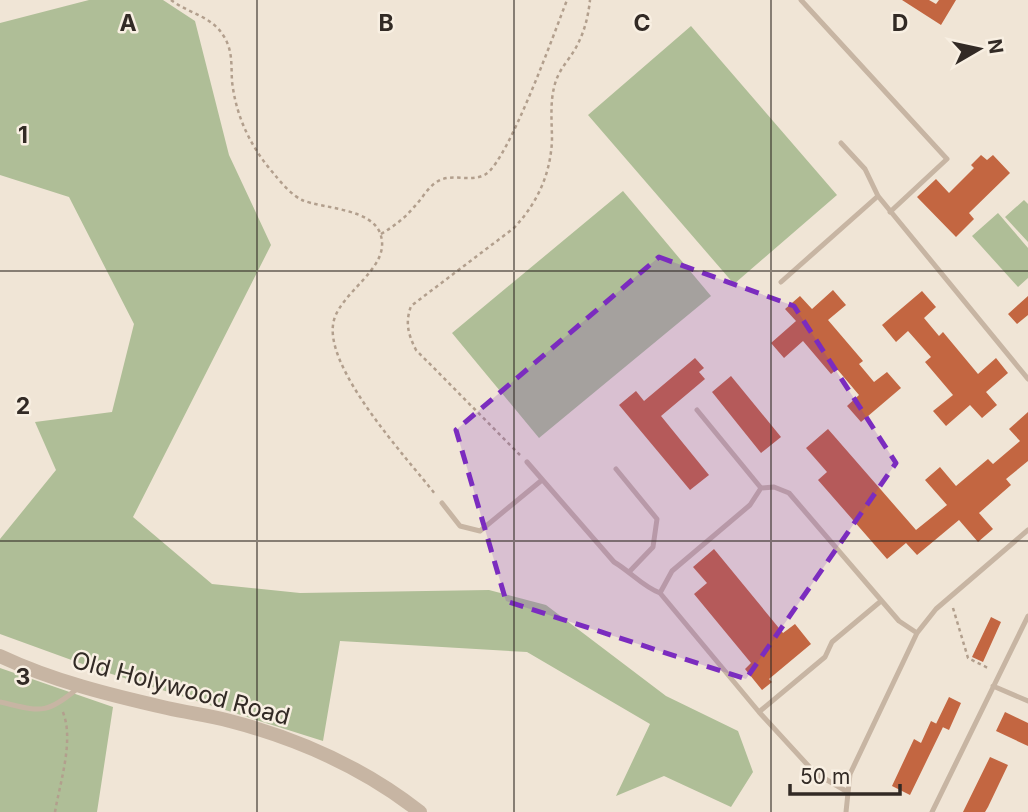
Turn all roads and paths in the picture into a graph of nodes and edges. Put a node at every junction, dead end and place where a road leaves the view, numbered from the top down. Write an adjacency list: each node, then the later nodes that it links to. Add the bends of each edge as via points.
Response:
1 (171, 0): 8 (path, via 207,19 223,34 232,53 238,115 251,144 275,176 301,199 359,215)
2 (567, 0): 8 (path, via 521,113 488,173 478,178 444,177 400,222)
3 (590, 0): 12 (path, via 587,24 557,76 551,104 552,144 541,191 514,228 411,306 407,317 408,334 416,350)
4 (802, 0): 7 (lane, via 947,159)
5 (841, 143): 6 (lane, via 865,169)
6 (878, 196): 7 (lane); 9 (lane)
7 (890, 212): 10 (lane)
8 (381, 234): 16 (path, via 377,263 340,306 333,323 334,345 350,383)
9 (781, 282)
10 (1028, 379)
11 (697, 410): 15 (lane)
12 (527, 463): 14 (lane)
13 (616, 469): 18 (lane, via 657,519 653,547)
14 (542, 480): 16 (lane, via 480,531 460,526); 18 (lane, via 614,562)
15 (761, 488): 19 (lane, via 750,505 672,571); 21 (lane, via 789,493)
16 (442, 503)
17 (1028, 530): 20 (lane)
18 (630, 571): 19 (lane, via 645,587)
19 (660, 593): 31 (lane)
20 (948, 598): 23 (lane); 25 (path, via 968,658)
21 (881, 601): 23 (lane); 31 (lane, via 832,642 825,657)
22 (1028, 616): 25 (lane)
23 (917, 633): 32 (lane)
24 (0, 656): 26 (street, Old Holywood Road)
25 (998, 674): 27 (lane)
26 (80, 686): 30 (lane); 34 (street, Old Holywood Road, via 229,721 302,744 379,782)
27 (993, 686): 28 (lane); 36 (lane)
28 (1028, 701)
29 (0, 702): 30 (lane, via 40,711)
30 (60, 704): 33 (path, via 68,722 67,747)
31 (759, 712): 32 (lane, via 815,773)
32 (846, 791): 35 (lane)
33 (55, 812)
34 (420, 812)
35 (846, 812)
36 (932, 812)

